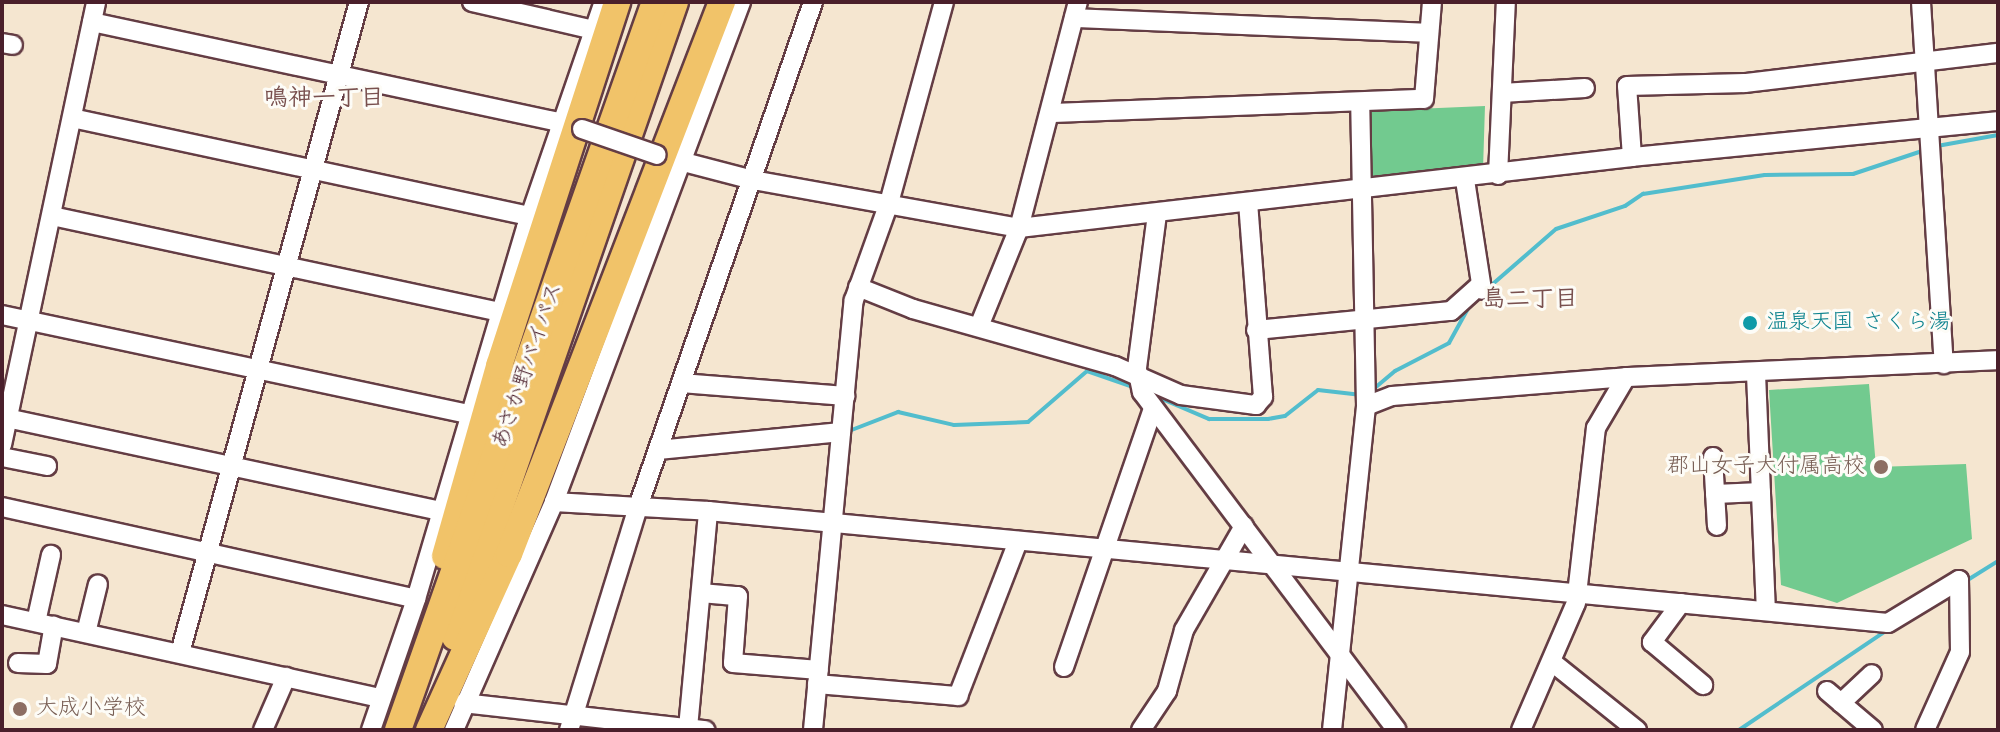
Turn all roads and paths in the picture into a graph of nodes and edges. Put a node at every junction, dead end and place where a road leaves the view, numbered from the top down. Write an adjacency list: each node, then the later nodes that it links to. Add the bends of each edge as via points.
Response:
1 (96, 2): 16 (street)
2 (359, 2): 21 (street)
3 (472, 2): 17 (street)
4 (604, 2): 17 (street)
5 (617, 2): 28 (highway)
6 (655, 2): 107 (highway, あさか野バイパス)
7 (675, 2): 113 (highway, あさか野バイパス)
8 (722, 2): 31 (highway)
9 (741, 2): 31 (street)
10 (813, 2): 34 (street)
11 (944, 2): 37 (street)
12 (1432, 2): 18 (street)
13 (1506, 2): 23 (street)
14 (1921, 2): 20 (street)
15 (1075, 6): 18 (street); 25 (street)
16 (92, 22): 21 (street); 26 (street)
17 (594, 30): 28 (street)
18 (1429, 33): 24 (street, via 1424,99)
19 (1998, 53): 20 (street)
20 (1925, 60): 29 (street); 30 (street, via 1745,83 1627,86)
21 (339, 74): 28 (street); 32 (street)
22 (1585, 88): 23 (street)
23 (1502, 93): 33 (street)
24 (1360, 103): 25 (street); 36 (street)
25 (1053, 113): 42 (street)
26 (72, 118): 32 (street); 40 (street)
27 (1998, 121): 29 (street)
28 (574, 126): 31 (street, bridge); 41 (street); 107 (highway, via 499,366)
29 (1931, 126): 30 (street); 52 (street)
30 (1632, 157): 33 (street)
31 (667, 158): 34 (street); 72 (street); 114 (highway, via 509,554)
32 (312, 170): 41 (street); 43 (street)
33 (1498, 175): 35 (street)
34 (753, 180): 37 (street); 57 (street)
35 (1465, 180): 36 (street); 47 (street, via 1481,288 1451,311)
36 (1361, 190): 38 (street); 47 (street)
37 (889, 203): 42 (street); 44 (street)
38 (1248, 204): 39 (street); 50 (street)
39 (1157, 214): 42 (street); 55 (street)
40 (52, 216): 43 (street); 48 (street)
41 (530, 216): 45 (street)
42 (1019, 228): 49 (street)
43 (284, 269): 45 (street); 53 (street)
44 (858, 287): 49 (street, via 913,309); 58 (street)
45 (499, 312): 61 (street)
46 (2, 315): 48 (street)
47 (1364, 318): 50 (street); 59 (street)
48 (29, 320): 53 (street); 62 (street)
49 (980, 324): 55 (street)
50 (1256, 330): 55 (street, via 1263,397 1256,405 1181,395)
51 (1998, 360): 52 (street)
52 (1944, 364): 54 (street)
53 (258, 368): 61 (street); 69 (street)
54 (1756, 374): 56 (street); 70 (street)
55 (1139, 376): 60 (street)
56 (1626, 377): 59 (street, via 1392,396); 89 (street, via 1596,428)
57 (681, 383): 58 (street); 65 (street)
58 (845, 396): 63 (street)
59 (1366, 406): 86 (street)
60 (1153, 408): 78 (street); 81 (street)
61 (469, 414): 75 (street)
62 (5, 417): 64 (street); 69 (street)
63 (841, 432): 65 (street); 77 (street)
64 (2, 445)
65 (658, 450): 73 (street)
66 (2, 457): 68 (street)
67 (1713, 457): 71 (street)
68 (47, 466)
69 (230, 468): 75 (street); 82 (street)
70 (1761, 492): 71 (street); 92 (street)
71 (1715, 494): 79 (street)
72 (554, 502): 73 (street); 106 (street)
73 (639, 504): 76 (street); 108 (street)
74 (2, 507): 82 (street)
75 (441, 511): 90 (street)
76 (708, 511): 77 (street); 88 (street)
77 (832, 524): 80 (street); 103 (street)
78 (1244, 526): 84 (street); 85 (street)
79 (1717, 526)
80 (1018, 541): 81 (street); 103 (street, via 958,696)
81 (1104, 549): 84 (street); 100 (street)
82 (207, 552): 90 (street); 96 (street)
83 (51, 555): 94 (street)
84 (1225, 561): 85 (street); 117 (street, via 1184,630 1167,691)
85 (1272, 566): 86 (street); 97 (street)
86 (1350, 571): 89 (street); 97 (street)
87 (98, 584): 95 (street)
88 (701, 593): 103 (street, via 738,596 733,663); 110 (street)
89 (1578, 594): 91 (street); 98 (street)
90 (416, 599): 105 (street)
91 (1681, 603): 92 (street); 104 (street, via 1652,642)
92 (1766, 610): 123 (street, via 1888,623 1959,580 1960,652)
93 (2, 615): 94 (street)
94 (45, 624): 95 (street); 99 (street, via 47,664)
95 (86, 633): 96 (street)
96 (180, 653): 102 (street)
97 (1339, 655): 118 (street); 119 (street)
98 (1552, 662): 120 (street); 121 (street)
99 (18, 663)
100 (1064, 667)
101 (1872, 674): 122 (street, via 1834,697)
102 (286, 677): 105 (street); 111 (street)
103 (818, 677): 116 (street)
104 (1703, 685)
105 (381, 698): 112 (street)
106 (463, 703): 108 (street); 115 (street)
107 (402, 718)
108 (569, 724): 109 (street)
109 (652, 727): 110 (street)
110 (697, 729)
111 (263, 730)
112 (371, 730)
113 (422, 730)
114 (429, 730)
115 (454, 730)
116 (813, 730)
117 (1141, 730)
118 (1332, 730)
119 (1397, 730)
120 (1521, 730)
121 (1637, 730)
122 (1873, 730)
123 (1925, 730)

